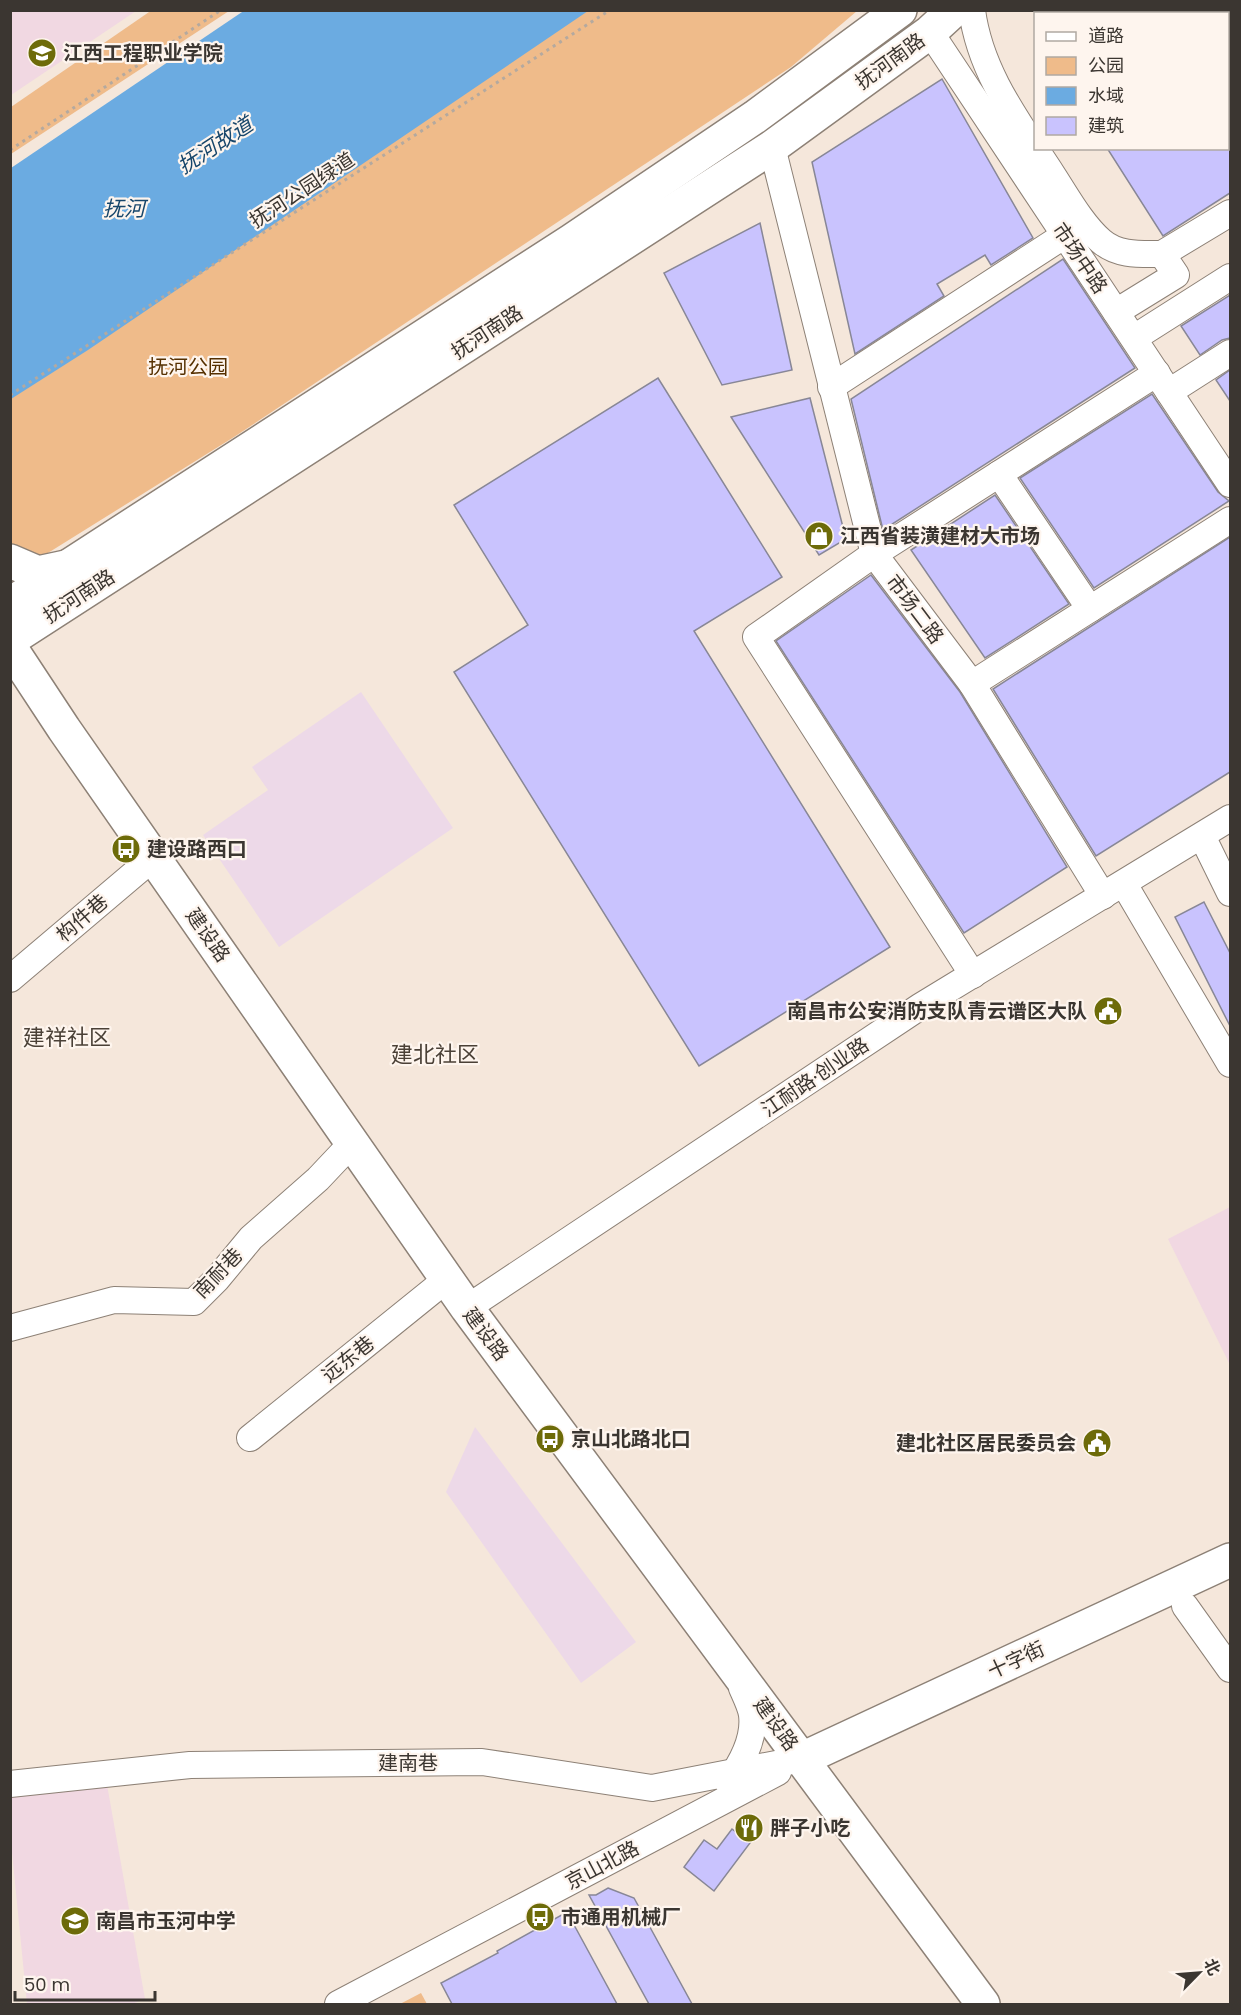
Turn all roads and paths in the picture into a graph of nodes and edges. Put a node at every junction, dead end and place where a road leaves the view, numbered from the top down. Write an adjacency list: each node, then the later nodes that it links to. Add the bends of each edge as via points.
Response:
1 (221, 10): 8 (path)
2 (610, 10): 19 (path, 抚河公园绿道)
3 (900, 10): 26 (main road, 抚河南路, via 755,117 571,241)
4 (972, 10): 7 (street, via 985,62 1001,97)
5 (942, 21): 6 (main road, 抚河南路); 11 (street, 市场中路)
6 (772, 147): 18 (street, 市场二路); 29 (main road, 抚河南路)
7 (1034, 147)
8 (10, 150)
9 (1036, 150): 12 (street, via 1102,242 1129,255)
10 (1230, 213): 12 (street)
11 (1065, 235): 14 (street, 市场中路); 18 (street)
12 (1162, 254): 14 (street, via 1176,275)
13 (1230, 278): 15 (street)
14 (1116, 312): 15 (street, 市场中路)
15 (1134, 338): 17 (street, 市场中路)
16 (1230, 353): 17 (street)
17 (1164, 383): 20 (street, 市场中路); 21 (street)
18 (831, 387): 24 (street, 市场二路)
19 (10, 395)
20 (1223, 458): 22 (street, 市场中路)
21 (999, 474): 24 (street); 28 (street)
22 (1230, 484)
23 (1230, 520): 28 (street)
24 (874, 554): 30 (street, 市场二路); 36 (street, via 756,637)
25 (10, 561): 26 (main road, via 38,573)
26 (66, 567): 27 (main road, 抚河南路)
27 (10, 603)
28 (1090, 609): 30 (street)
29 (12, 637): 33 (main road, 建设路, via 64,729)
30 (972, 684): 34 (street, 市场二路)
31 (1230, 818): 32 (street, 江耐路·创业路)
32 (1202, 836): 34 (street, 江耐路·创业路); 35 (street)
33 (154, 857): 37 (street, 构件巷); 39 (main road, 建设路)
34 (1113, 890): 36 (street, 江耐路·创业路); 38 (street, 市场二路)
35 (1230, 893)
36 (973, 975): 41 (street, 江耐路·创业路)
37 (10, 979)
38 (1227, 1052)
39 (352, 1143): 40 (main road, 建设路); 42 (street, 南耐巷, via 251,1238 194,1302 114,1300)
40 (447, 1280): 41 (main road, 建设路); 43 (street, 远东巷)
41 (467, 1308): 47 (main road, 建设路)
42 (10, 1328)
43 (250, 1438)
44 (1230, 1560): 49 (main road, 十字街)
45 (1230, 1585): 46 (main road, 十字街)
46 (1185, 1606): 48 (street); 49 (main road, 十字街)
47 (735, 1668): 49 (main road, 建设路); 50 (street, via 752,1715 751,1740)
48 (1230, 1669)
49 (809, 1768): 50 (street, 建南巷); 52 (street, 京山北路); 54 (main road, 建设路)
50 (736, 1772): 51 (street, 建南巷, via 652,1788 482,1762 190,1765); 52 (street)
51 (10, 1784)
52 (709, 1809): 53 (street, 京山北路)
53 (339, 2004)
54 (983, 2004)

